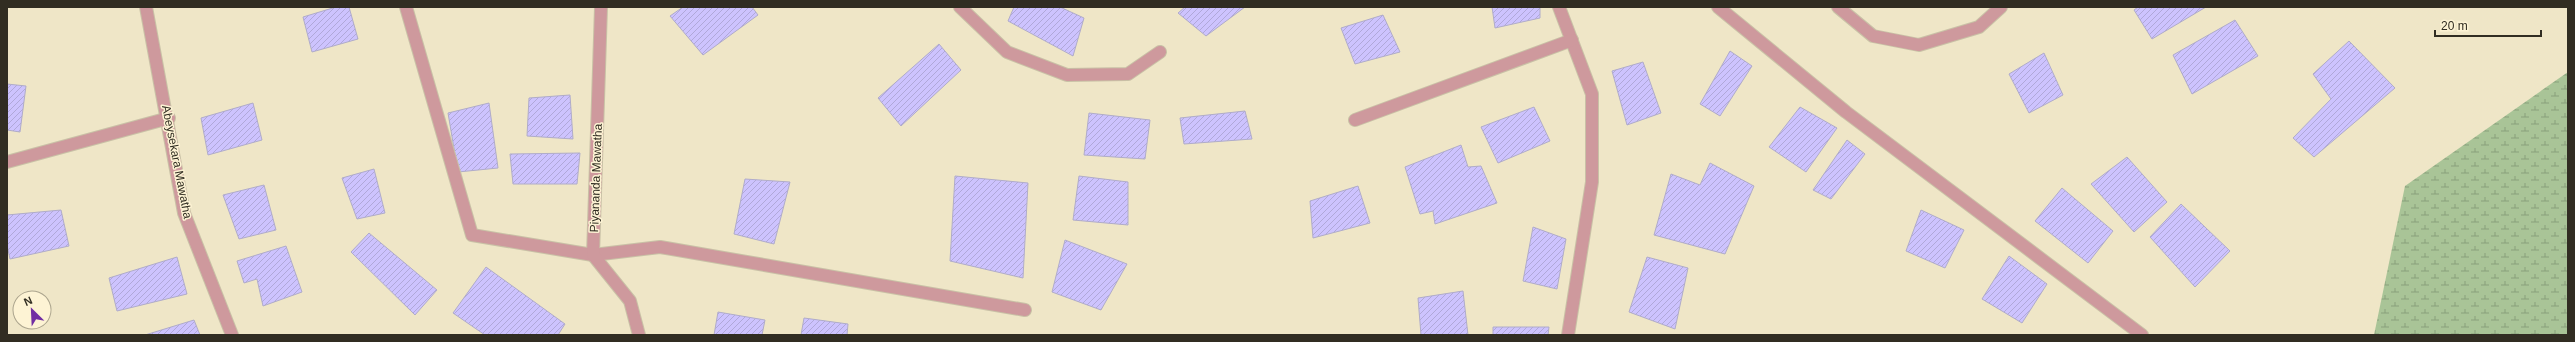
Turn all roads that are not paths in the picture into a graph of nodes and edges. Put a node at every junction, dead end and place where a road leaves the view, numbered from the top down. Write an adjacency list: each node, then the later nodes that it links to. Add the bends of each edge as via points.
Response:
1 (146, 7): 11 (street, Abeysekara Mawatha)
2 (406, 7): 14 (street, via 472,235)
3 (601, 7): 14 (street, Piyananda Mawatha)
4 (960, 7): 10 (street, via 1007,52 1067,75 1128,74)
5 (1560, 7): 9 (street)
6 (1718, 7): 19 (street, via 1853,117)
7 (1838, 7): 8 (street, via 1873,36 1919,45 1979,28)
8 (2001, 7)
9 (1572, 40): 12 (street); 18 (street, via 1592,94 1592,182)
10 (1160, 52)
11 (169, 118): 13 (street); 16 (street, Abeysekara Mawatha, via 184,213)
12 (1355, 120)
13 (7, 162)
14 (594, 255): 15 (street, via 660,247); 17 (street, via 630,301)
15 (1025, 310)
16 (232, 335)
17 (639, 335)
18 (1568, 335)
19 (2142, 335)

